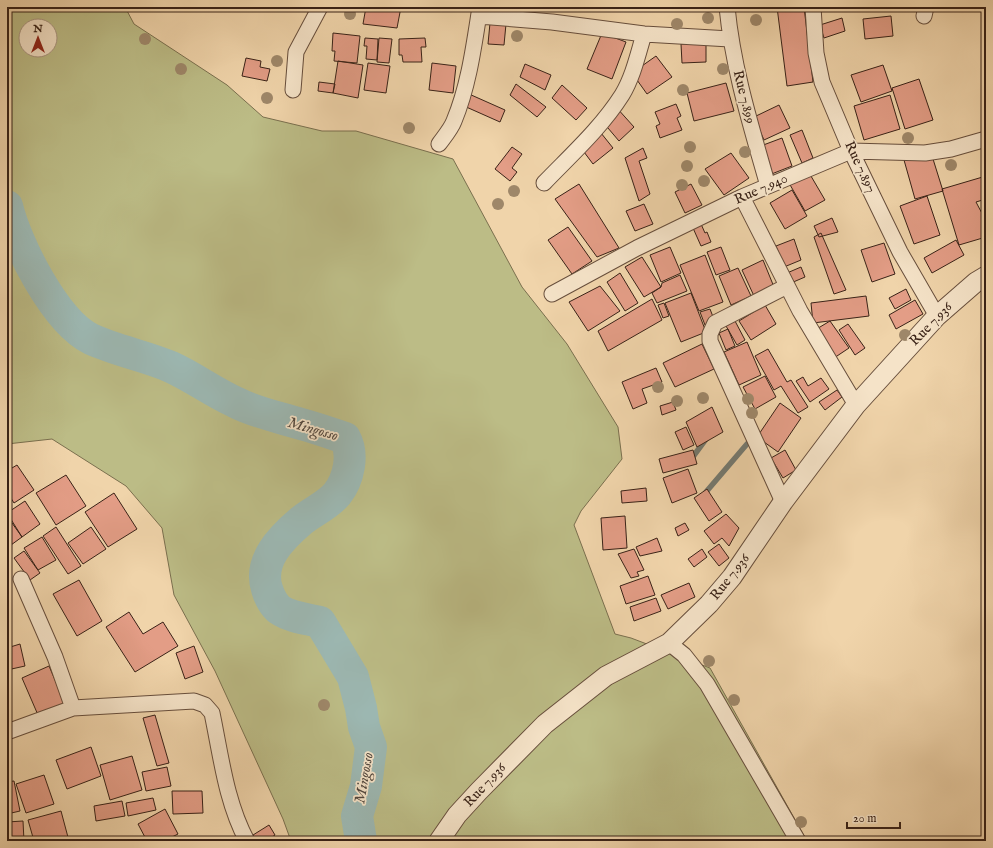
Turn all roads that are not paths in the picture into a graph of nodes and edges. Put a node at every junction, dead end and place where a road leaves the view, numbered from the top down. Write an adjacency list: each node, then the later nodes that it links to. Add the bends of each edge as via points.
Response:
1 (320, 7): 7 (street, via 296,52)
2 (727, 7): 6 (street, Rue 7.899)
3 (812, 7): 10 (street, Rue 7.897, via 816,53 822,82)
4 (480, 12): 5 (street); 9 (street, via 463,95 454,122)
5 (644, 34): 6 (street); 11 (street, via 622,95 593,132)
6 (730, 38): 12 (street, Rue 7.899, via 741,92)
7 (293, 90)
8 (986, 139): 10 (street, Rue 7.940, via 925,153)
9 (439, 144)
10 (851, 151): 12 (street, Rue 7.940); 17 (street, Rue 7.897, via 900,252)
11 (544, 183)
12 (768, 186): 13 (street, Rue 7.940)
13 (742, 197): 15 (street); 16 (street, Rue 7.940, via 637,248)
14 (986, 276): 17 (street, Rue 7.936)
15 (787, 286): 18 (street); 19 (street, via 715,323 710,334 710,341)
16 (552, 294)
17 (937, 316): 18 (street, Rue 7.936)
18 (856, 405): 19 (street, Rue 7.936)
19 (783, 502): 21 (street, Rue 7.936, via 732,577 709,604)
20 (21, 579): 22 (street, via 55,657)
21 (669, 643): 25 (street, Rue 7.936, via 606,676 545,724 479,790); 26 (street, via 684,655 708,684)
22 (73, 708): 23 (street); 24 (street, via 194,701 206,705 212,713 229,796)
23 (7, 732)
24 (247, 841)
25 (439, 841)
26 (798, 841)

